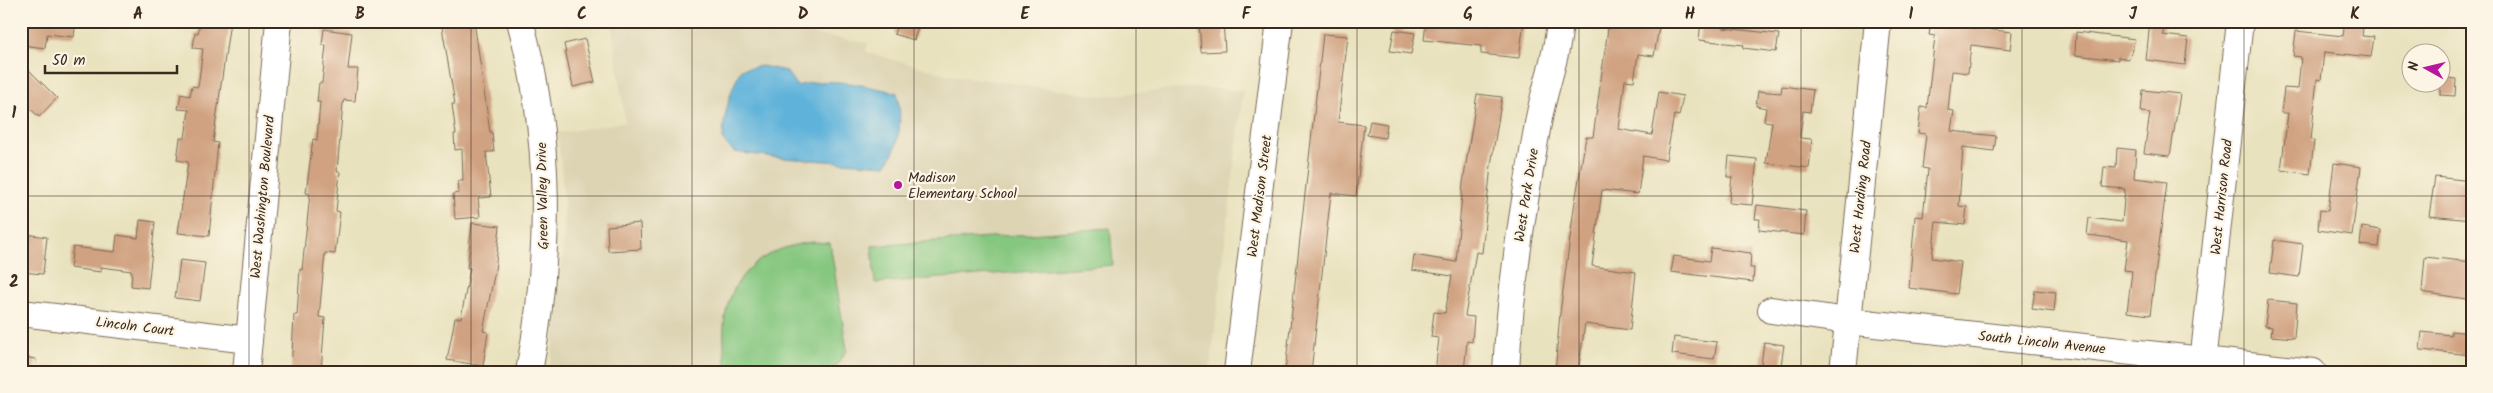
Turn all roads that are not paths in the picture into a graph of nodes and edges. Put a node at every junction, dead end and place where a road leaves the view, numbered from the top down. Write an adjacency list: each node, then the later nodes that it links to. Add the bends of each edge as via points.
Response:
1 (279, 21): 10 (street, West Washington Boulevard)
2 (520, 21): 13 (street, Green Valley Drive, via 535,88 545,180 540,302)
3 (1280, 21): 14 (street, West Madison Street)
4 (1560, 21): 15 (street, West Park Drive, via 1525,195)
5 (1878, 21): 9 (street, West Harding Road)
6 (2240, 21): 11 (street, West Harrison Road)
7 (1771, 310): 9 (street, South Lincoln Avenue)
8 (21, 313): 10 (street, Lincoln Court)
9 (1848, 322): 11 (street, South Lincoln Avenue); 16 (street, West Harding Road)
10 (249, 340): 12 (street, West Washington Boulevard)
11 (2203, 366): 17 (street, South Lincoln Avenue)
12 (246, 372)
13 (529, 372)
14 (1237, 372)
15 (1506, 372)
16 (1843, 372)
17 (2313, 372)

